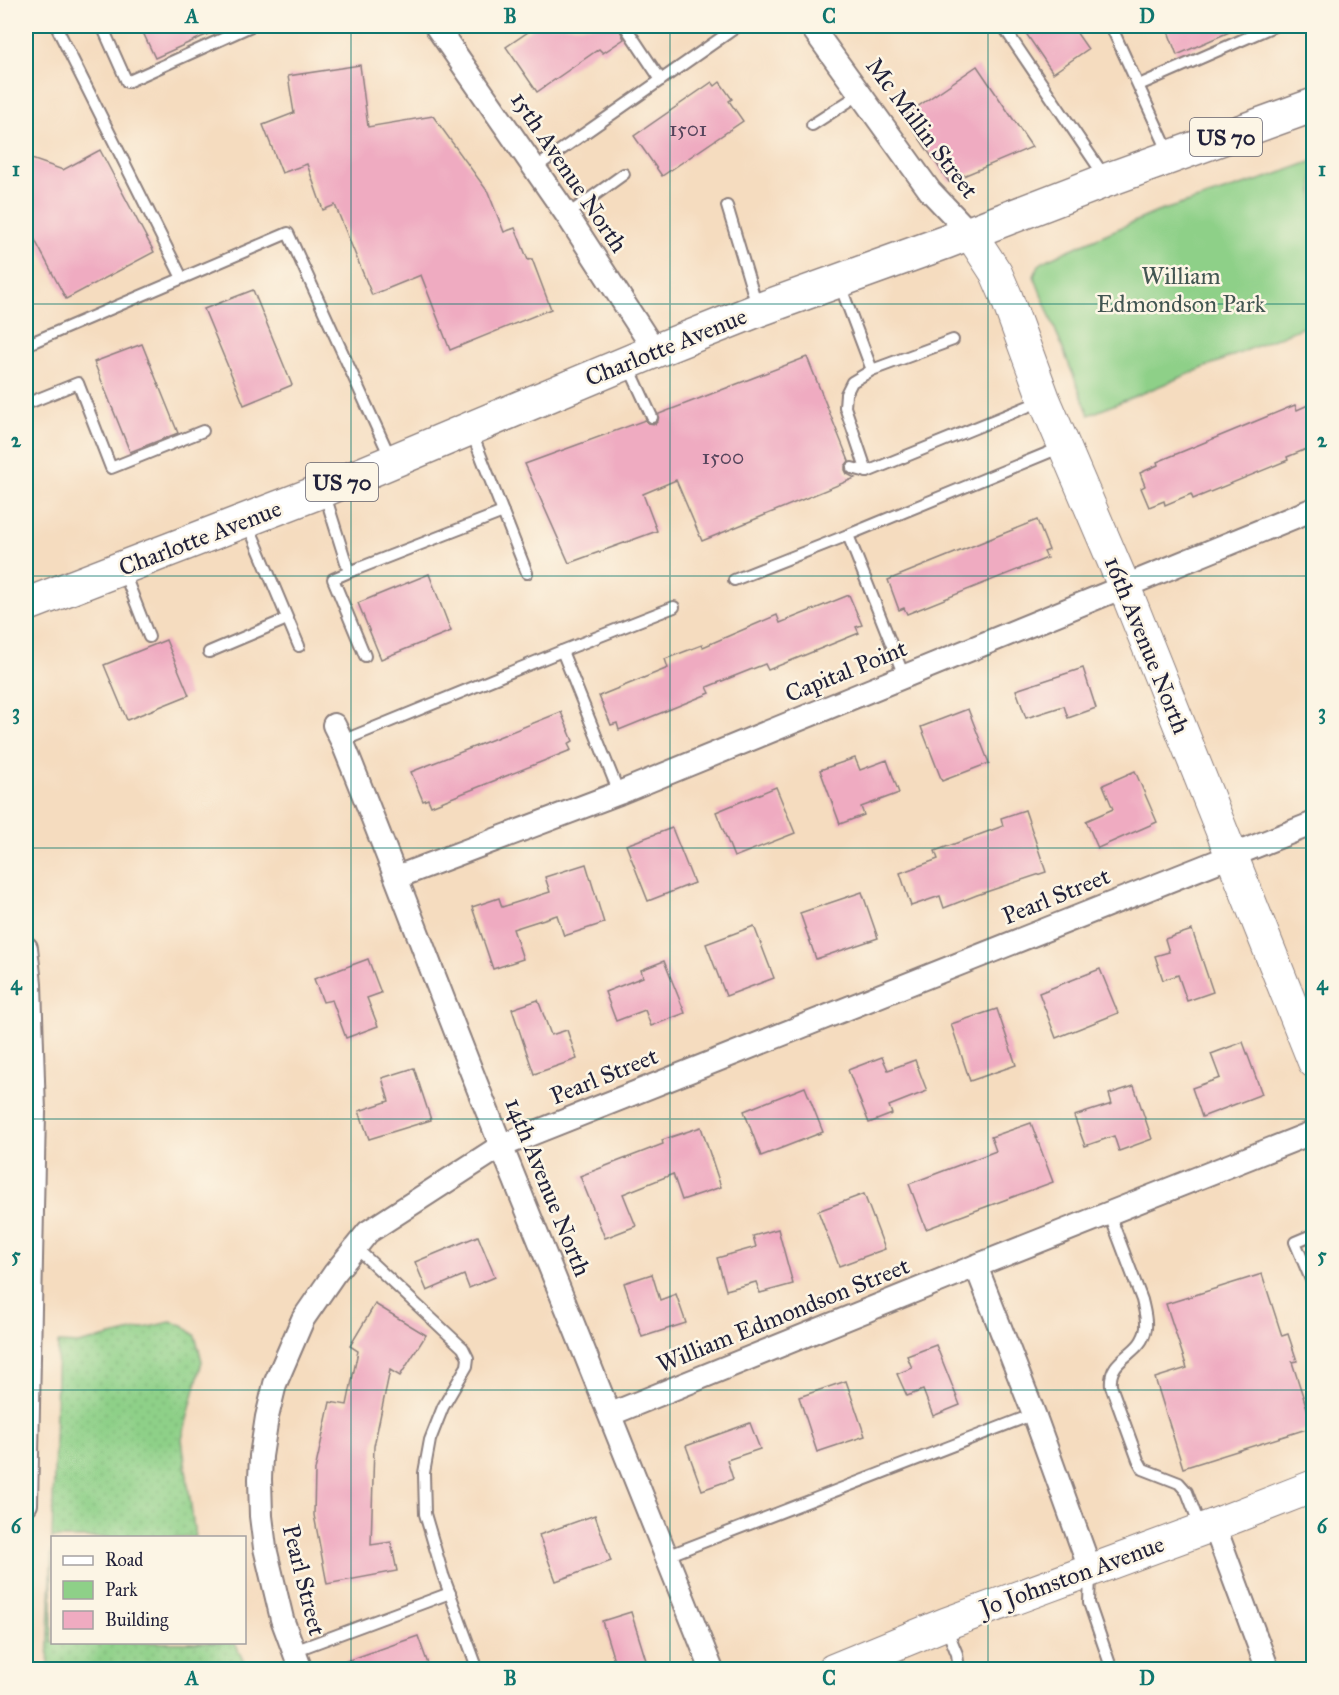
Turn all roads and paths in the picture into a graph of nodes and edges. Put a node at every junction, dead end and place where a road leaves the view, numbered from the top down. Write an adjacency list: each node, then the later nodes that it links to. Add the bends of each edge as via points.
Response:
1 (56, 26): 23 (lane)
2 (102, 26): 3 (lane, via 127,82)
3 (251, 26)
4 (436, 26): 17 (street, 15th Avenue North)
5 (625, 26): 11 (lane)
6 (738, 26): 11 (lane)
7 (811, 26): 13 (street, Mc Millin Street)
8 (1003, 26): 19 (lane)
9 (1111, 26): 12 (lane)
10 (1274, 26): 12 (lane)
11 (661, 80): 17 (lane)
12 (1139, 85): 16 (lane)
13 (861, 94): 15 (lane); 22 (street, Mc Millin Street, via 930,191)
14 (1314, 105): 16 (main road, Charlotte Avenue / US 70)
15 (812, 125)
16 (1171, 157): 19 (main road, Charlotte Avenue / US 70)
17 (535, 168): 21 (street, 15th Avenue North)
18 (624, 174): 21 (lane)
19 (1107, 180): 22 (main road, Charlotte Avenue / US 70)
20 (727, 206): 25 (lane)
21 (567, 215): 28 (street, 15th Avenue North)
22 (970, 233): 24 (main road, Charlotte Avenue / US 70); 30 (street, 16th Avenue North, via 996,273)
23 (182, 278): 27 (lane); 36 (lane, via 288,233)
24 (839, 281): 25 (main road, Charlotte Avenue / US 70); 29 (lane)
25 (758, 310): 28 (main road, Charlotte Avenue / US 70)
26 (953, 340): 29 (lane)
27 (26, 345)
28 (641, 356): 32 (lane); 33 (main road, Charlotte Avenue / US 70)
29 (872, 370): 38 (lane, via 852,382 845,401)
30 (1044, 399): 35 (street, 16th Avenue North); 38 (lane)
31 (26, 404): 34 (lane, via 78,383 111,468)
32 (652, 417)
33 (470, 428): 36 (main road, Charlotte Avenue / US 70); 41 (lane)
34 (203, 430)
35 (1064, 447): 43 (lane); 48 (street, 16th Avenue North)
36 (392, 462): 39 (main road, Charlotte Avenue / US 70)
37 (852, 468): 38 (lane)
38 (867, 472)
39 (324, 490): 42 (main road, Charlotte Avenue / US 70); 45 (lane)
40 (1314, 510): 48 (street, Capital Point)
41 (503, 512): 45 (lane); 46 (lane)
42 (247, 520): 44 (main road, Charlotte Avenue / US 70); 51 (lane)
43 (848, 535): 47 (lane); 57 (lane)
44 (123, 568): 49 (main road, Charlotte Avenue / US 70); 52 (lane)
45 (349, 572): 56 (lane, via 333,579)
46 (527, 573)
47 (734, 580)
48 (1124, 586): 57 (street, Capital Point); 61 (street, 16th Avenue North)
49 (26, 605)
50 (674, 607): 54 (lane)
51 (287, 619): 53 (lane); 55 (lane)
52 (149, 637)
53 (299, 646)
54 (562, 651): 58 (lane); 59 (lane)
55 (209, 652)
56 (365, 656)
57 (904, 676): 59 (street, Capital Point)
58 (338, 733): 62 (street, 14th Avenue North)
59 (619, 793): 62 (street, Capital Point)
60 (1314, 823): 61 (street, Pearl Street)
61 (1231, 855): 64 (street, 16th Avenue North); 66 (street, Pearl Street)
62 (397, 877): 66 (street, 14th Avenue North)
63 (26, 948): 75 (street, via 34,1112)
64 (1314, 1062)
65 (1314, 1132): 67 (street, William Edmondson Street)
66 (501, 1146): 69 (street, Pearl Street, via 368,1232); 72 (street, 14th Avenue North)
67 (1109, 1213): 70 (street, William Edmondson Street); 76 (lane, via 1142,1300 1146,1328 1137,1348 1113,1369 1111,1386 1143,1468 1179,1483)
68 (1314, 1234): 71 (lane, via 1295,1242)
69 (355, 1247): 79 (lane, via 455,1340 468,1358 430,1440 424,1473 426,1514); 81 (street, Pearl Street, via 303,1319 275,1384 261,1456 265,1548 282,1619)
70 (976, 1266): 72 (street, William Edmondson Street); 73 (street)
71 (1314, 1287)
72 (611, 1414): 77 (street, 14th Avenue North)
73 (1034, 1414): 77 (lane); 78 (street)
74 (1314, 1486): 76 (street, Jo Johnston Avenue)
75 (26, 1504)
76 (1208, 1527): 78 (street, Jo Johnston Avenue); 87 (street)
77 (667, 1556): 83 (street, 14th Avenue North)
78 (1090, 1569): 80 (street, Jo Johnston Avenue); 86 (lane, via 1089,1603)
79 (450, 1593): 81 (lane); 82 (lane)
80 (945, 1623): 84 (street, Jo Johnston Avenue); 85 (lane)
81 (297, 1660)
82 (478, 1670)
83 (712, 1670)
84 (833, 1670)
85 (959, 1670)
86 (1112, 1670)
87 (1268, 1670)

